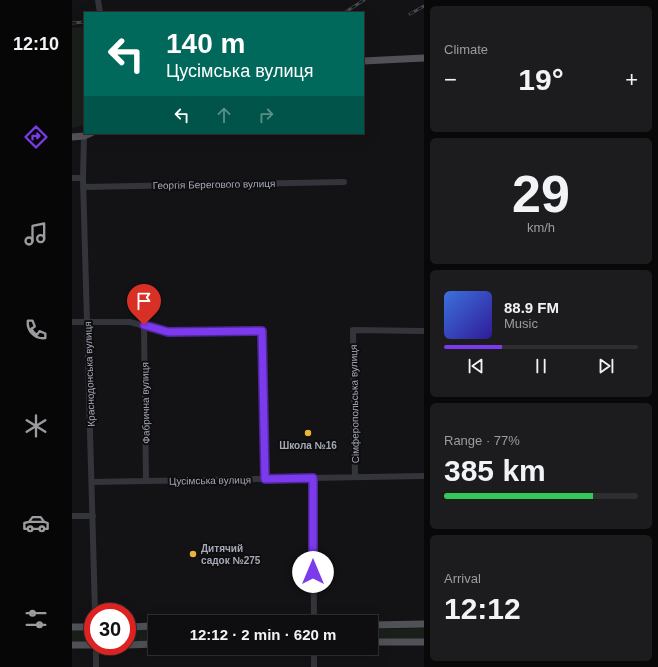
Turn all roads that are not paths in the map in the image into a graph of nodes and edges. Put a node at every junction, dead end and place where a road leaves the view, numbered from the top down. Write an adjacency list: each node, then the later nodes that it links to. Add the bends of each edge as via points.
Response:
1 (98, 0): 2 (street)
2 (100, 12)
3 (424, 58): 4 (main road)
4 (364, 61)
5 (87, 134): 6 (main road); 8 (street, Краснодонська вулиця)
6 (72, 137)
7 (72, 178): 8 (street)
8 (83, 178): 10 (street, Краснодонська вулиця)
9 (344, 182): 10 (street, Георгія Берегового вулиця)
10 (83, 187): 12 (street, Краснодонська вулиця)
11 (72, 322): 12 (street)
12 (87, 322): 13 (street, via 130,322); 20 (street, Краснодонська вулиця)
13 (144, 325): 18 (street, via 168,332 262,331); 19 (street, Фабрична вулиця)
14 (424, 331): 16 (street, Сімферопольська вулиця, via 353,330)
15 (424, 476): 16 (street, Цусімська вулиця)
16 (355, 477): 17 (street, Цусімська вулиця)
17 (313, 478): 18 (street, Цусімська вулиця); 24 (street)
18 (265, 479): 19 (street, Цусімська вулиця)
19 (146, 481): 20 (street, Цусімська вулиця)
20 (92, 482): 22 (street, Краснодонська вулиця)
21 (72, 516): 22 (street)
22 (93, 516): 23 (street, Краснодонська вулиця)
23 (95, 603)
24 (314, 615)
25 (424, 624): 26 (main road)
26 (378, 625)
27 (148, 626): 30 (main road)
28 (72, 627): 29 (main road)
29 (84, 627)
30 (136, 627)
31 (378, 642): 32 (main road)
32 (424, 642)
33 (148, 644): 35 (main road)
34 (72, 645): 36 (main road)
35 (136, 645)
36 (84, 646)
37 (95, 655): 39 (street)
38 (314, 655): 40 (street)
39 (96, 667)
40 (314, 667)

